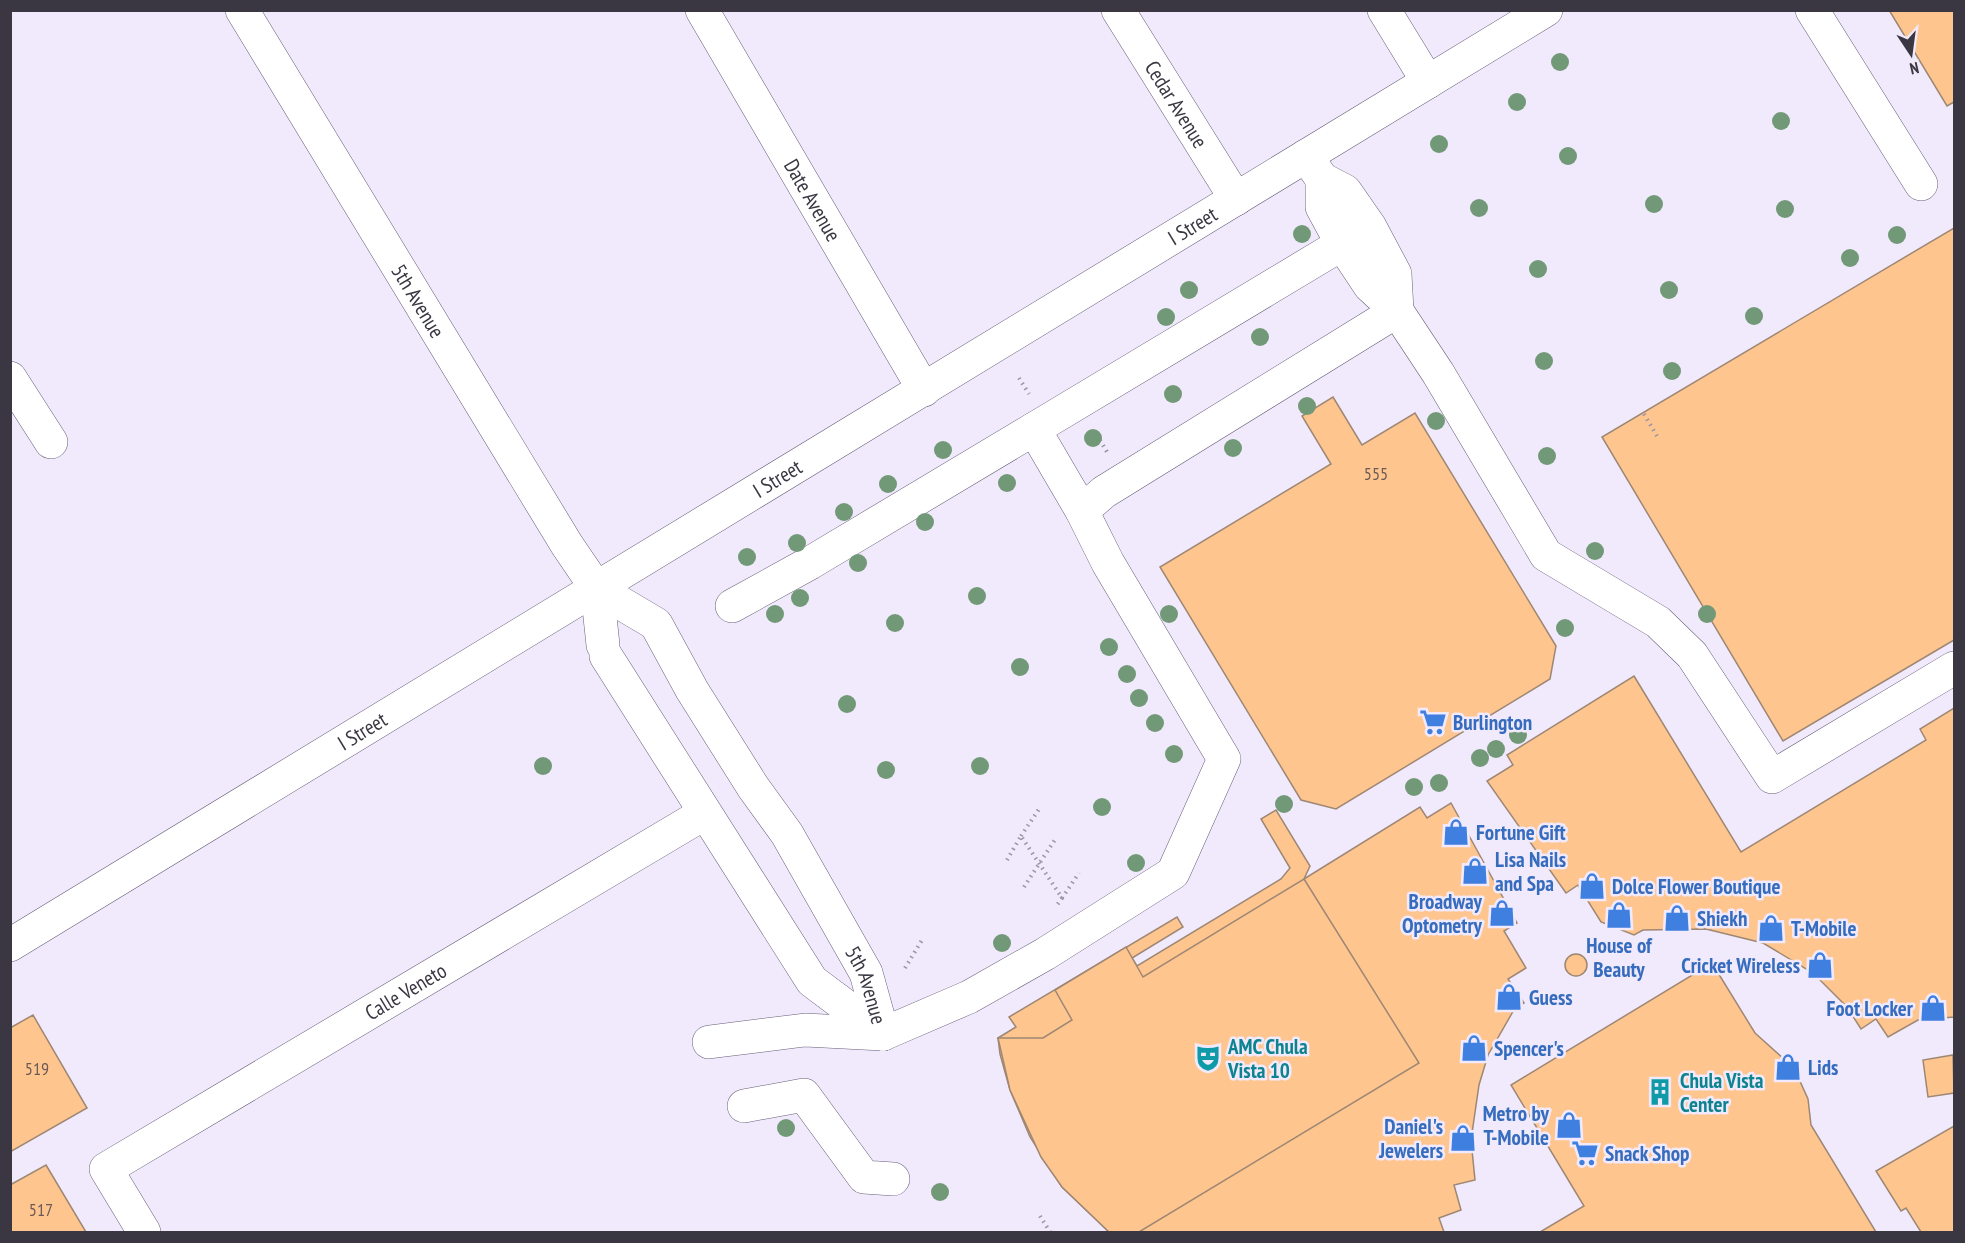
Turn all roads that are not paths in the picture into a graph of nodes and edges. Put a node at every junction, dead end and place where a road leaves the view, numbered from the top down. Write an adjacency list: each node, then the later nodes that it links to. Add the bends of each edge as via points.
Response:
1 (242, 10): 18 (street, 5th Avenue)
2 (702, 10): 14 (street, Date Avenue)
3 (1118, 10): 10 (street, Cedar Avenue)
4 (1384, 10): 7 (street)
5 (1546, 10): 7 (street, I Street)
6 (1812, 10): 9 (street)
7 (1428, 82): 8 (street, I Street)
8 (1314, 167): 10 (street, I Street); 11 (street, via 1322,207); 12 (street, via 1345,191 1370,227 1395,274)
9 (1921, 184)
10 (1236, 199): 14 (street, I Street)
11 (1342, 244): 12 (street, via 1370,286); 15 (street)
12 (1397, 311): 17 (street, via 1104,492); 20 (street, via 1546,555 1658,622 1692,655 1772,777)
13 (10, 378): 16 (street)
14 (924, 390): 18 (street, I Street)
15 (1034, 429): 17 (street); 19 (street)
16 (51, 442)
17 (1082, 511): 23 (street, via 1224,759 1173,873 969,997)
18 (597, 589): 21 (street, 5th Avenue, via 605,651); 22 (street, I Street); 23 (street, 5th Avenue, via 656,624 753,788 787,834 866,973)
19 (732, 606)
20 (1954, 668)
21 (705, 813): 23 (street, 5th Avenue, via 812,981); 27 (street, Calle Veneto, via 106,1169)
22 (10, 945)
23 (883, 1034): 24 (street, via 805,1030)
24 (709, 1042)
25 (744, 1106): 26 (street, via 804,1095 864,1177)
26 (893, 1179)
27 (144, 1233)

